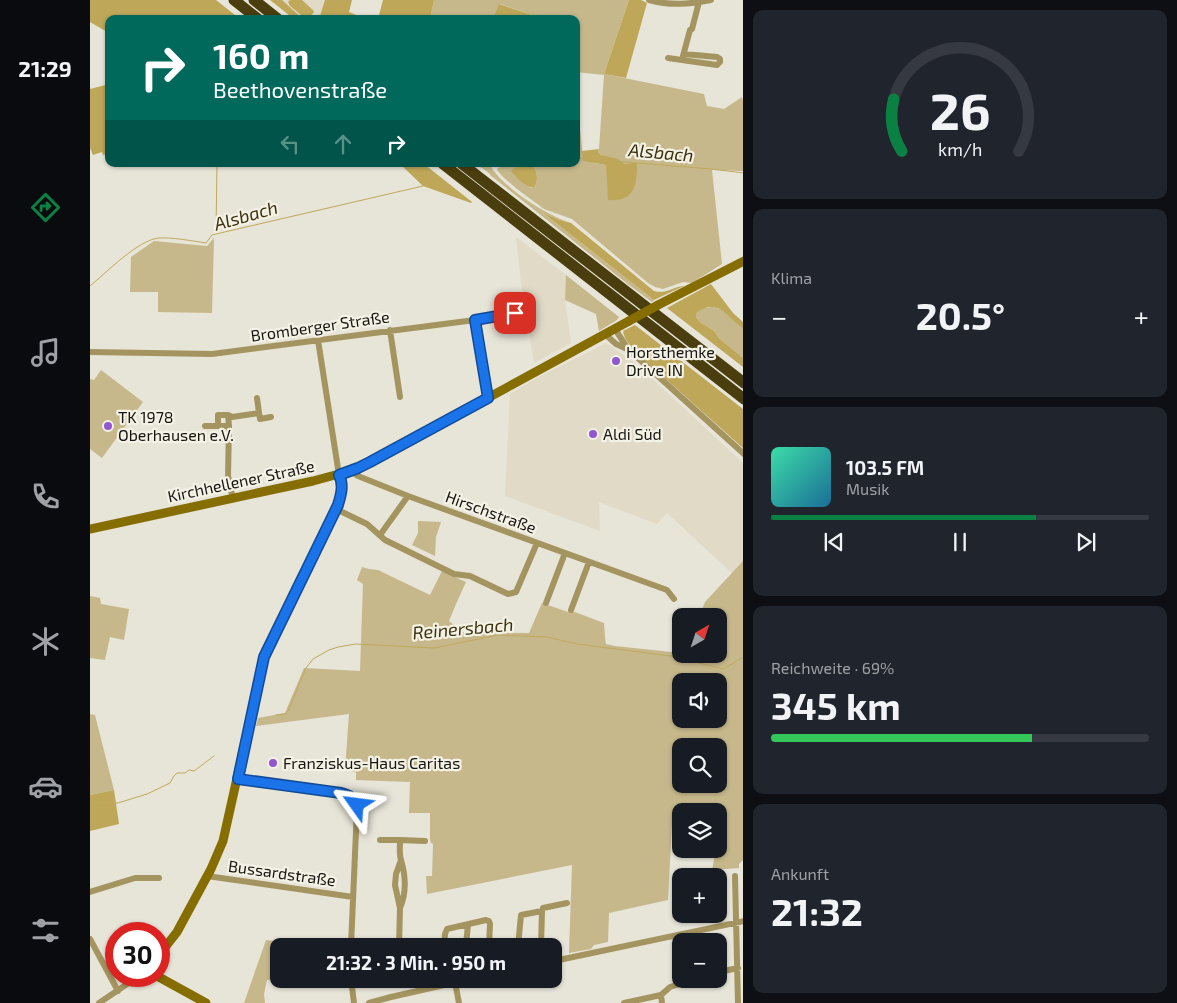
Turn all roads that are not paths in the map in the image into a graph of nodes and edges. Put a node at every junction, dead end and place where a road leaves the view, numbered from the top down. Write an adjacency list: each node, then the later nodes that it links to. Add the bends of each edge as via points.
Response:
1 (234, 0): 6 (highway)
2 (254, 0): 7 (highway)
3 (650, 0): 5 (street, via 666,4)
4 (711, 0): 5 (street)
5 (699, 2): 8 (street)
6 (253, 15)
7 (273, 15)
8 (683, 57): 8 (street, via 717,65 720,62 717,57); 9 (street)
9 (668, 58)
10 (447, 167): 25 (highway)
11 (466, 167): 21 (highway)
12 (743, 261): 15 (main road, Kirchhellener Straße, bridge)
13 (515, 313): 14 (street, Bromberger Straße)
14 (475, 320): 16 (street, Bromberger Straße); 24 (street)
15 (615, 328): 17 (main road, Kirchhellener Straße); 19 (street)
16 (390, 330): 18 (street, Bromberger Straße); 22 (street)
17 (605, 334): 19 (street); 24 (main road, Kirchhellener Straße)
18 (318, 340): 20 (street, Bromberger Straße, via 212,354); 34 (street)
19 (628, 349): 32 (street)
20 (90, 352)
21 (743, 383)
22 (400, 397)
23 (257, 398): 26 (street)
24 (488, 398): 33 (main road, Kirchhellener Straße)
25 (743, 399)
26 (259, 413): 27 (street); 28 (street, via 260,419)
27 (228, 415): 30 (street, via 218,415); 31 (street)
28 (271, 417)
29 (205, 426): 30 (street)
30 (218, 426): 31 (street)
31 (229, 426): 36 (street, via 228,476)
32 (743, 454)
33 (350, 471): 34 (main road, Kirchhellener Straße); 35 (street, Hirschstraße)
34 (339, 475): 36 (main road, Kirchhellener Straße); 37 (main road, via 342,486)
35 (408, 496): 39 (street); 40 (street, Hirschstraße)
36 (233, 499): 38 (main road, Kirchhellener Straße)
37 (336, 509): 39 (street, via 367,524); 46 (main road, via 264,657)
38 (90, 529)
39 (380, 535): 40 (street, via 454,574 470,576 508,594 516,592)
40 (537, 543): 41 (street, Hirschstraße)
41 (565, 553): 42 (street, Hirschstraße); 44 (street)
42 (589, 562): 43 (street, Hirschstraße, via 667,590); 45 (street)
43 (674, 599)
44 (546, 603)
45 (571, 610)
46 (238, 779): 51 (main road, via 226,834); 55 (street, via 341,793 356,801)
47 (380, 840): 48 (street)
48 (400, 840): 49 (street); 50 (street)
49 (425, 841)
50 (401, 860): 57 (street, via 406,883); 57 (street, via 395,885)
51 (207, 876): 55 (street, Bussardstraße); 69 (main road)
52 (735, 876): 59 (street)
53 (159, 878): 54 (street, via 135,878)
54 (90, 892)
55 (352, 897): 61 (street)
56 (567, 903): 58 (street, via 543,908)
57 (400, 908): 62 (street)
58 (542, 911): 66 (street, via 520,916); 67 (street)
59 (740, 922): 70 (street); 71 (street)
60 (468, 924): 63 (street, via 446,930); 64 (street); 65 (street, via 490,922)
61 (351, 938)
62 (399, 938)
63 (445, 938)
64 (467, 938)
65 (489, 938)
66 (519, 938)
67 (541, 938)
68 (90, 941): 80 (street)
69 (170, 941)
70 (740, 956): 72 (street)
71 (562, 959)
72 (738, 968): 73 (street); 90 (street)
73 (727, 970)
74 (170, 983): 84 (main road)
75 (672, 986): 81 (street)
76 (124, 987): 80 (street)
77 (352, 988): 85 (street)
78 (425, 988): 82 (street)
79 (456, 988): 87 (street)
80 (118, 991): 83 (street)
81 (661, 995): 88 (street); 89 (street)
82 (392, 1000): 86 (street)
83 (100, 1003)
84 (206, 1003)
85 (354, 1003)
86 (369, 1003)
87 (459, 1003)
88 (624, 1003)
89 (662, 1003)
90 (738, 1003)

